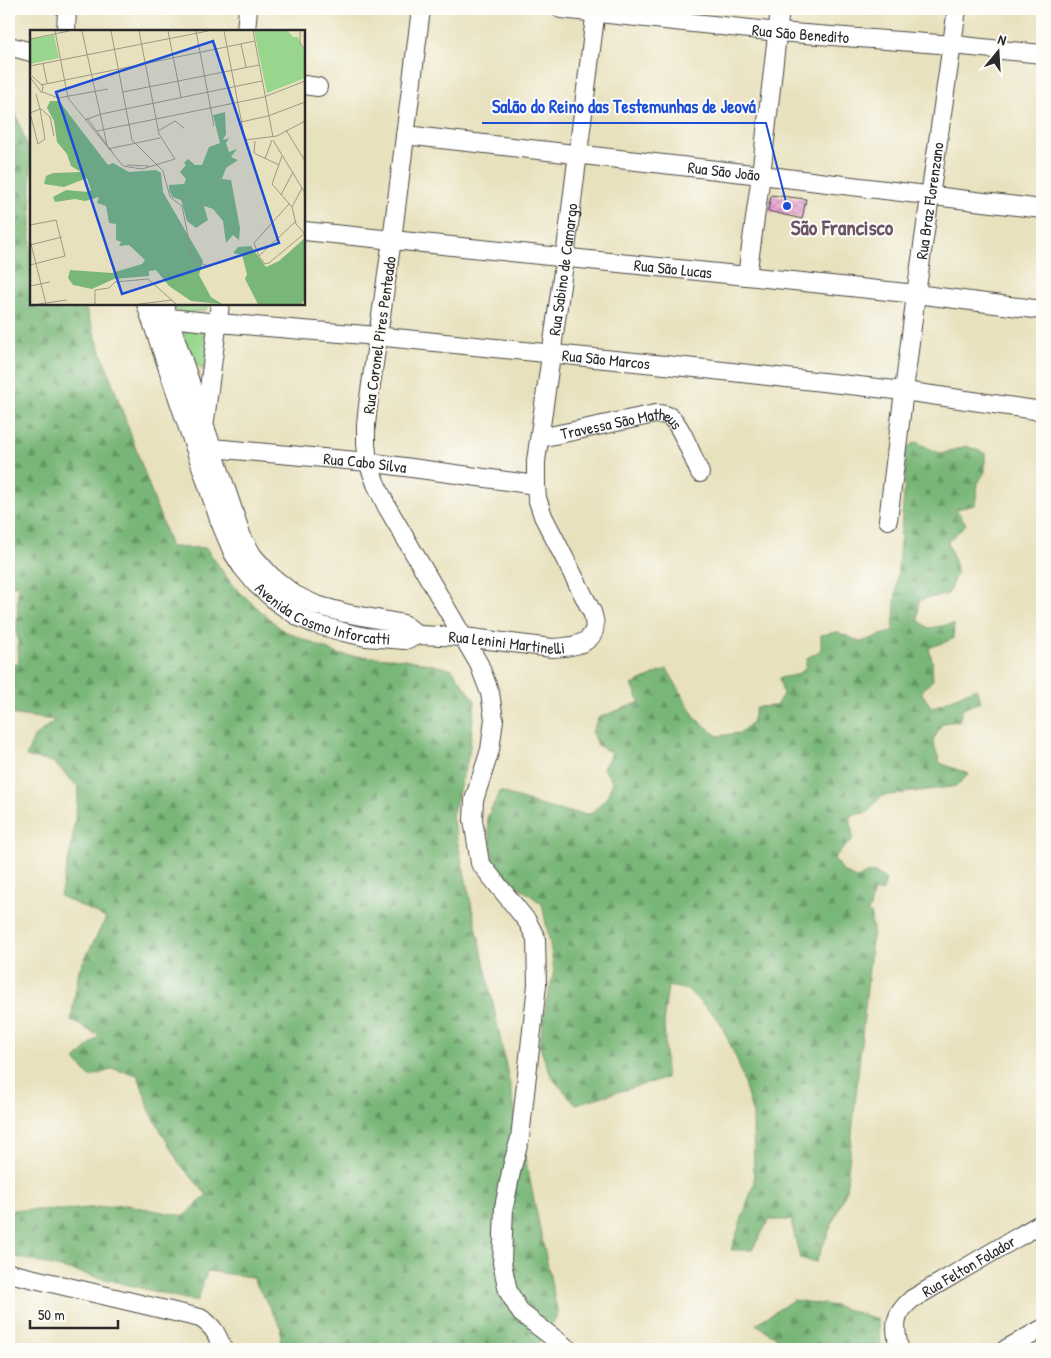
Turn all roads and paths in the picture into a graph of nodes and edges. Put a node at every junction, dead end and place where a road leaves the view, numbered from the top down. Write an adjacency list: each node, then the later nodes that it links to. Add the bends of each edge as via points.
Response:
1 (67, 9): 8 (street)
2 (248, 9): 9 (street)
3 (421, 9): 15 (street, Rua Coronel Pires Penteado)
4 (561, 9): 7 (street, Rua São Benedito)
5 (780, 9): 10 (street)
6 (957, 9): 11 (street, Rua Braz Florenzano)
7 (596, 11): 10 (street, Rua São Benedito); 16 (street, Rua Sabino de Camargo)
8 (66, 30)
9 (246, 30)
10 (778, 32): 11 (street, Rua São Benedito); 17 (street)
11 (952, 45): 14 (street, Rua São Benedito); 18 (street, Rua Braz Florenzano)
12 (9, 46): 13 (street)
13 (30, 52)
14 (1042, 54)
15 (405, 135): 16 (street, Rua São João); 21 (street, Rua Coronel Pires Penteado)
16 (578, 155): 17 (street, Rua São João); 22 (street, Rua Sabino de Camargo)
17 (760, 175): 18 (street, Rua São João); 23 (street)
18 (930, 195): 19 (street, Rua São João); 24 (street, Rua Braz Florenzano)
19 (1042, 209)
20 (305, 231): 21 (street, Rua São Lucas)
21 (392, 240): 22 (street, Rua São Lucas); 30 (street, Rua Coronel Pires Penteado)
22 (565, 257): 23 (street, Rua São Lucas); 31 (street, Rua Sabino de Camargo)
23 (747, 276): 24 (street, Rua São Lucas)
24 (916, 294): 27 (street, Rua São Lucas); 32 (street, Rua Braz Florenzano)
25 (146, 305): 36 (street, Avenida Cosmo Inforcatti)
26 (220, 305): 29 (street)
27 (1042, 310)
28 (166, 311): 29 (street, Rua São Marcos); 34 (street, Avenida Cosmo Inforcatti)
29 (218, 323): 30 (street, Rua São Marcos); 34 (street)
30 (378, 336): 31 (street, Rua São Marcos); 37 (street, Rua Coronel Pires Penteado, via 366,426)
31 (552, 353): 32 (street, Rua São Marcos); 35 (street, Rua Sabino de Camargo)
32 (904, 391): 33 (street, Rua São Marcos); 40 (street, Rua Braz Florenzano)
33 (1042, 411)
34 (204, 425): 36 (street, Avenida Cosmo Inforcatti)
35 (540, 438): 38 (street, Travessa São Matheus, via 663,415 675,423); 39 (street, Rua Sabino de Camargo)
36 (204, 450): 37 (street, Rua Cabo Silva); 41 (street, Avenida Cosmo Inforcatti, via 252,556 271,576 295,595 316,605 404,624)
37 (368, 462): 39 (street, Rua Cabo Silva); 43 (street, Rua Coronel Pires Penteado, via 387,507)
38 (700, 473)
39 (536, 485): 42 (street, Rua Sabino de Camargo, via 543,516 592,612 596,625)
40 (888, 520)
41 (418, 634): 43 (street, Rua Lenini Martinelli)
42 (592, 636): 43 (street, Rua Lenini Martinelli, via 579,644 552,648)
43 (464, 637): 48 (street, Rua Coronel Pires Penteado, via 490,693 494,719 490,750 474,800 473,820 480,863 527,921 536,938 537,985 520,1138 504,1206 502,1263 508,1291 521,1313)
44 (1042, 1223): 49 (street, Rua Felton Folador, via 912,1299 899,1312 896,1332)
45 (9, 1273): 47 (street, via 200,1318 214,1330)
46 (1042, 1329): 50 (street)
47 (223, 1349)
48 (568, 1349)
49 (899, 1349)
50 (1006, 1349)

